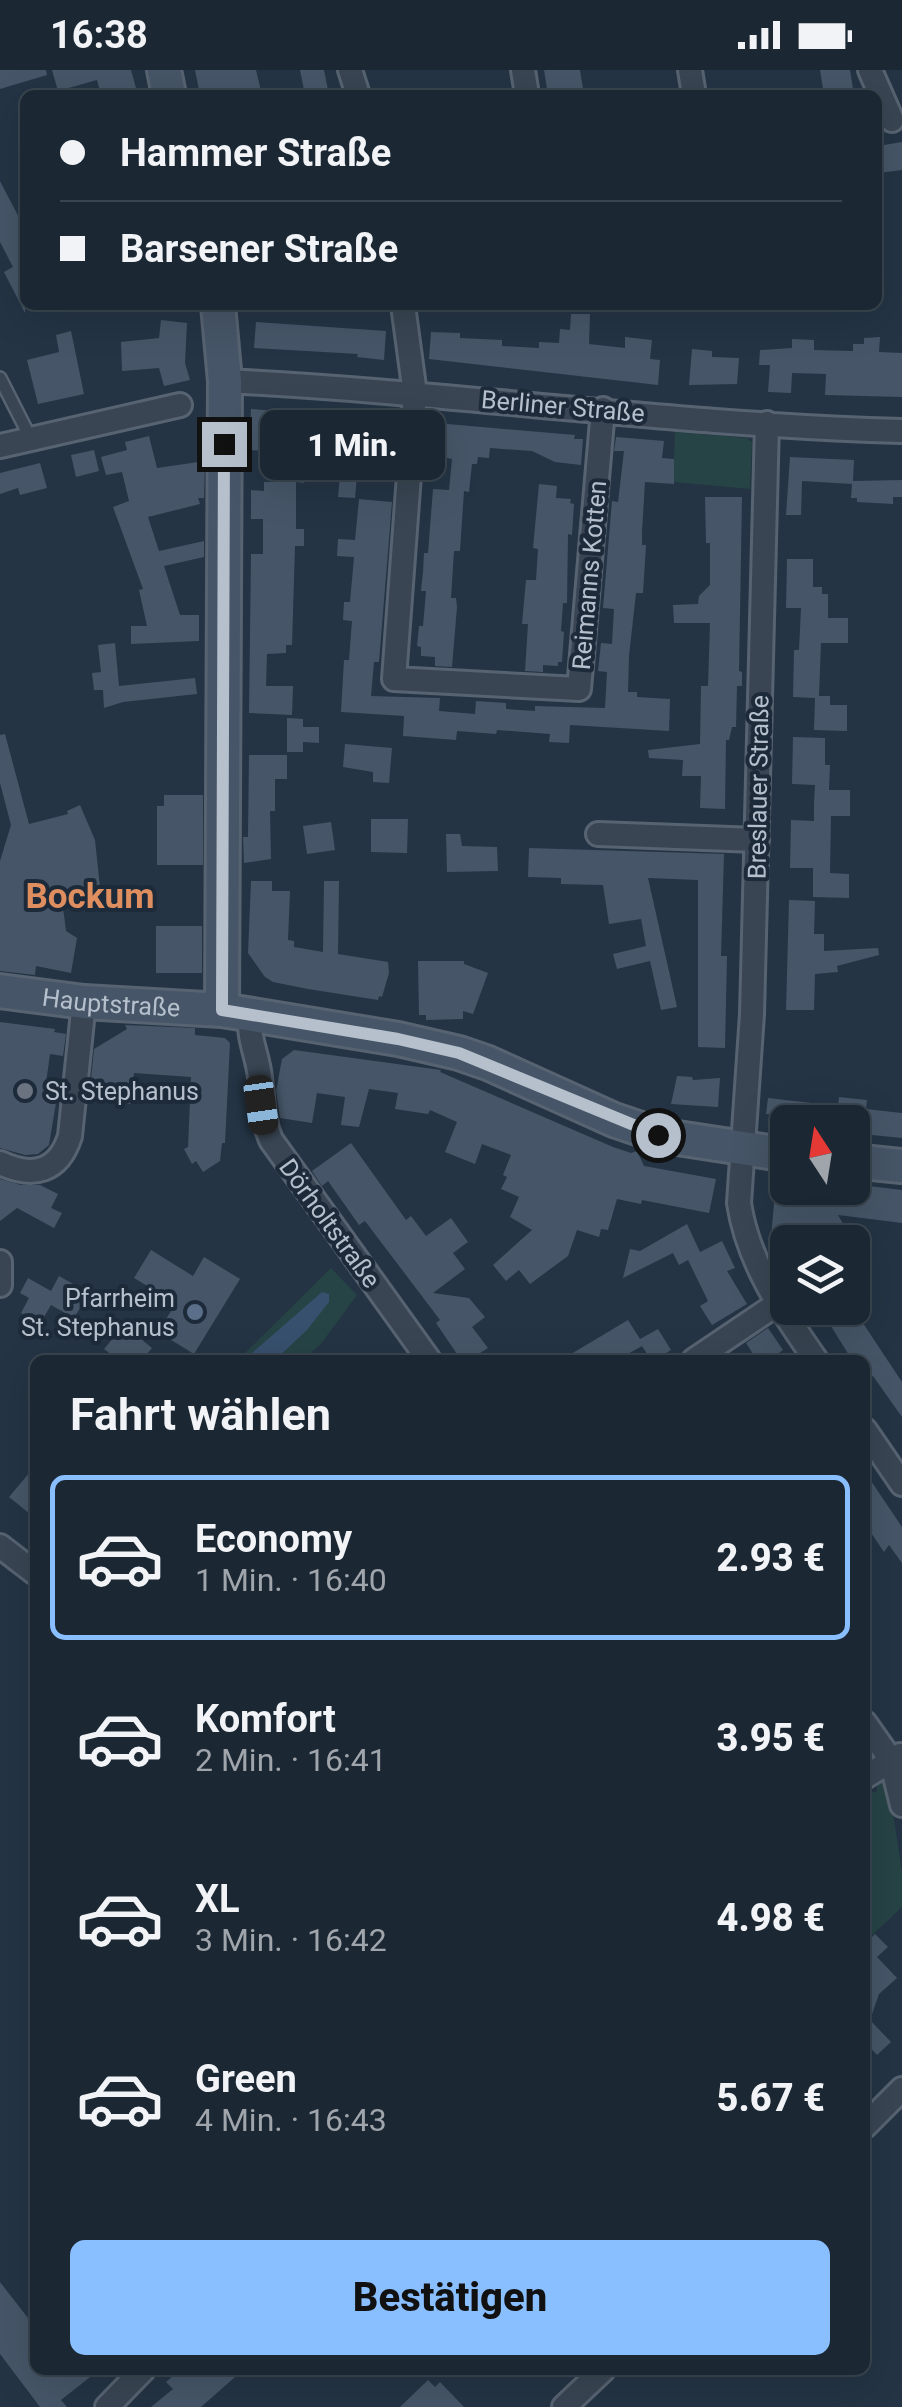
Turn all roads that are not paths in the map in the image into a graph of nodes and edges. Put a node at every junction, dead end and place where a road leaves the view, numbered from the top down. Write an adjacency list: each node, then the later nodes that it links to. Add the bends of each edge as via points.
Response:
1 (882, 93): 2 (street)
2 (897, 122)
3 (218, 310): 6 (main road)
4 (404, 310): 7 (street)
5 (0, 378): 12 (lane)
6 (225, 381): 7 (street, Berliner Straße); 18 (main road)
7 (415, 394): 9 (street, Berliner Straße); 9 (street, Reimanns Kotten, via 394,679 579,689)
8 (180, 405): 12 (street)
9 (603, 410): 10 (street, Berliner Straße)
10 (767, 424): 11 (street, Berliner Straße); 15 (street, Breslauer Straße)
11 (902, 431)
12 (31, 439): 13 (street)
13 (0, 446)
14 (598, 834): 15 (street)
15 (757, 840): 19 (street, Breslauer Straße)
16 (0, 991): 17 (main road, Hauptstraße)
17 (84, 1002): 18 (main road, Hauptstraße); 21 (street, via 64,1153 44,1169)
18 (236, 1013): 19 (main road, Hauptstraße, via 459,1053 658,1135); 29 (street, Dörholtstraße, via 248,1031 271,1140)
19 (743, 1150): 20 (main road, Hauptstraße); 26 (street, Breslauer Straße, via 743,1232)
20 (770, 1153)
21 (0, 1163)
22 (870, 1163): 23 (main road)
23 (902, 1166)
24 (0, 1262): 25 (street)
25 (0, 1285)
26 (770, 1289)
27 (770, 1309): 30 (street)
28 (792, 1325): 31 (street, Breslauer Straße)
29 (426, 1355)
30 (701, 1355)
31 (813, 1355)
32 (870, 1437): 33 (street)
33 (902, 1484)
34 (0, 1546): 35 (street)
35 (30, 1569)
36 (870, 1728): 37 (street)
37 (896, 1757): 38 (street); 39 (street)
38 (870, 1774)
39 (902, 1805)
40 (902, 2089): 41 (street)
41 (870, 2121)
42 (138, 2375): 44 (street)
43 (592, 2375): 45 (street)
44 (107, 2407)
45 (564, 2407)

